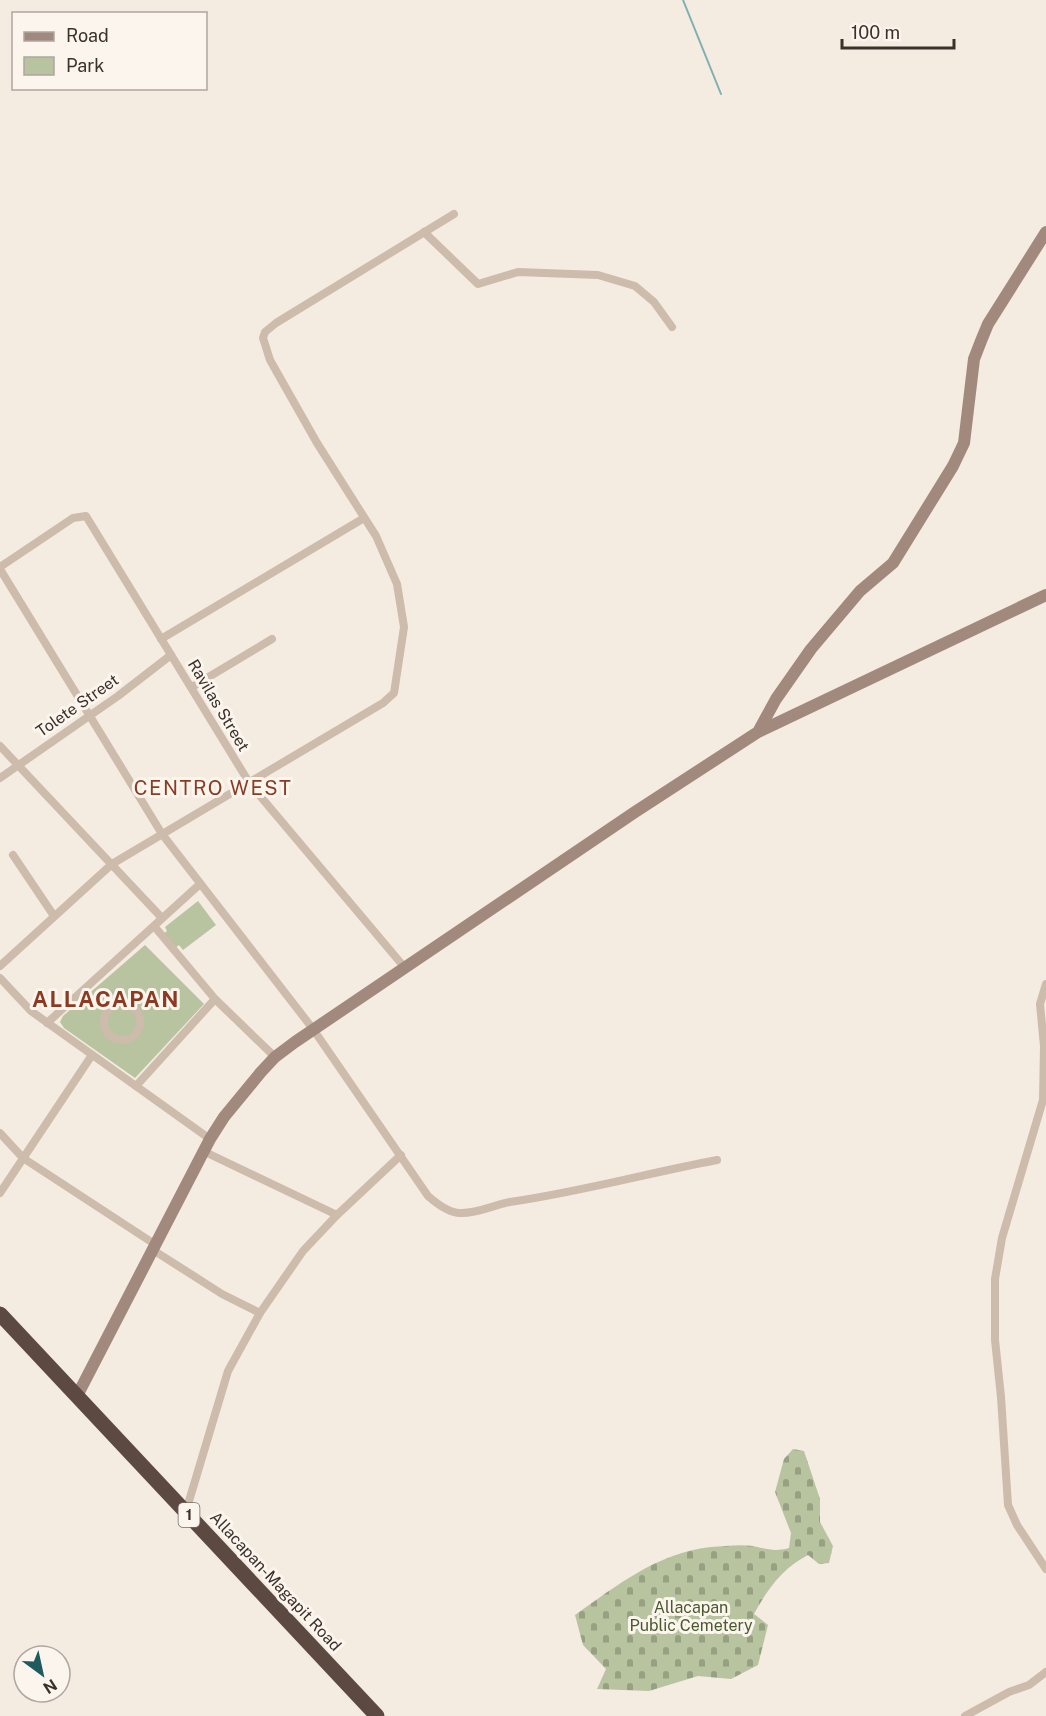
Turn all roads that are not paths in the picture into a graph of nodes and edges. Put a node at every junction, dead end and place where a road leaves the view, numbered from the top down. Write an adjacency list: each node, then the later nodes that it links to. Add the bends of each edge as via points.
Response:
1 (454, 214): 2 (street)
2 (424, 232): 4 (street, via 478,284 518,272 598,275 634,286 654,302); 5 (street, via 276,323 263,338 270,360)
3 (1046, 232): 13 (main road, via 981,341 972,369 964,442 953,466 893,563 860,591 811,649)
4 (672, 327)
5 (364, 518): 8 (street); 17 (street, via 376,536 401,600 404,627 394,693)
6 (0, 568): 8 (street, Ravilas Street, via 82,514 90,520); 12 (street)
7 (1046, 595): 13 (main road)
8 (161, 639): 10 (street, Ravilas Street)
9 (272, 639): 11 (street)
10 (171, 655): 11 (street, Ravilas Street); 12 (street, Tolete Street)
11 (192, 687): 17 (street, Ravilas Street)
12 (88, 717): 15 (street, Tolete Street); 18 (street)
13 (758, 732): 26 (main road)
14 (0, 746): 15 (street)
15 (18, 765): 16 (street, Tolete Street); 20 (street)
16 (0, 778)
17 (250, 784): 18 (street); 26 (street, Ravilas Street)
18 (162, 834): 20 (street); 21 (street)
19 (13, 855): 22 (street)
20 (112, 864): 22 (street); 23 (street)
21 (200, 884): 23 (street); 32 (street)
22 (54, 916): 25 (street)
23 (162, 918): 24 (street)
24 (154, 926): 29 (street); 31 (street)
25 (0, 966)
26 (405, 968): 32 (main road)
27 (0, 978): 31 (street)
28 (1046, 984): 49 (street, via 1040,1004 1043,1101 997,1258 994,1317 1008,1505)
29 (216, 999): 34 (street); 35 (street)
30 (140, 1016): 30 (street, via 138,1030 128,1040 115,1039 106,1030 105,1016 115,1005 130,1005)
31 (47, 1023): 33 (street)
32 (313, 1029): 34 (main road); 39 (street)
33 (92, 1055): 35 (street); 40 (street)
34 (275, 1057): 37 (main road)
35 (136, 1086): 37 (street)
36 (0, 1133): 40 (street)
37 (210, 1139): 38 (main road)
38 (203, 1151): 43 (street); 44 (main road)
39 (401, 1155): 41 (street, via 428,1196 460,1213); 43 (street)
40 (23, 1158): 42 (street); 44 (street)
41 (717, 1160)
42 (0, 1193)
43 (337, 1215): 46 (street, via 290,1267)
44 (155, 1247): 46 (street, via 222,1294); 47 (main road)
45 (0, 1314): 47 (highway, Allacapan-Magapit Road / 1)
46 (260, 1314): 48 (street, via 228,1371)
47 (77, 1396): 48 (highway, Allacapan-Magapit Road / 1)
48 (186, 1511): 51 (highway, Allacapan-Magapit Road / 1)
49 (1046, 1569)
50 (1046, 1672): 52 (street, via 1029,1685)
51 (377, 1716)
52 (965, 1716)

